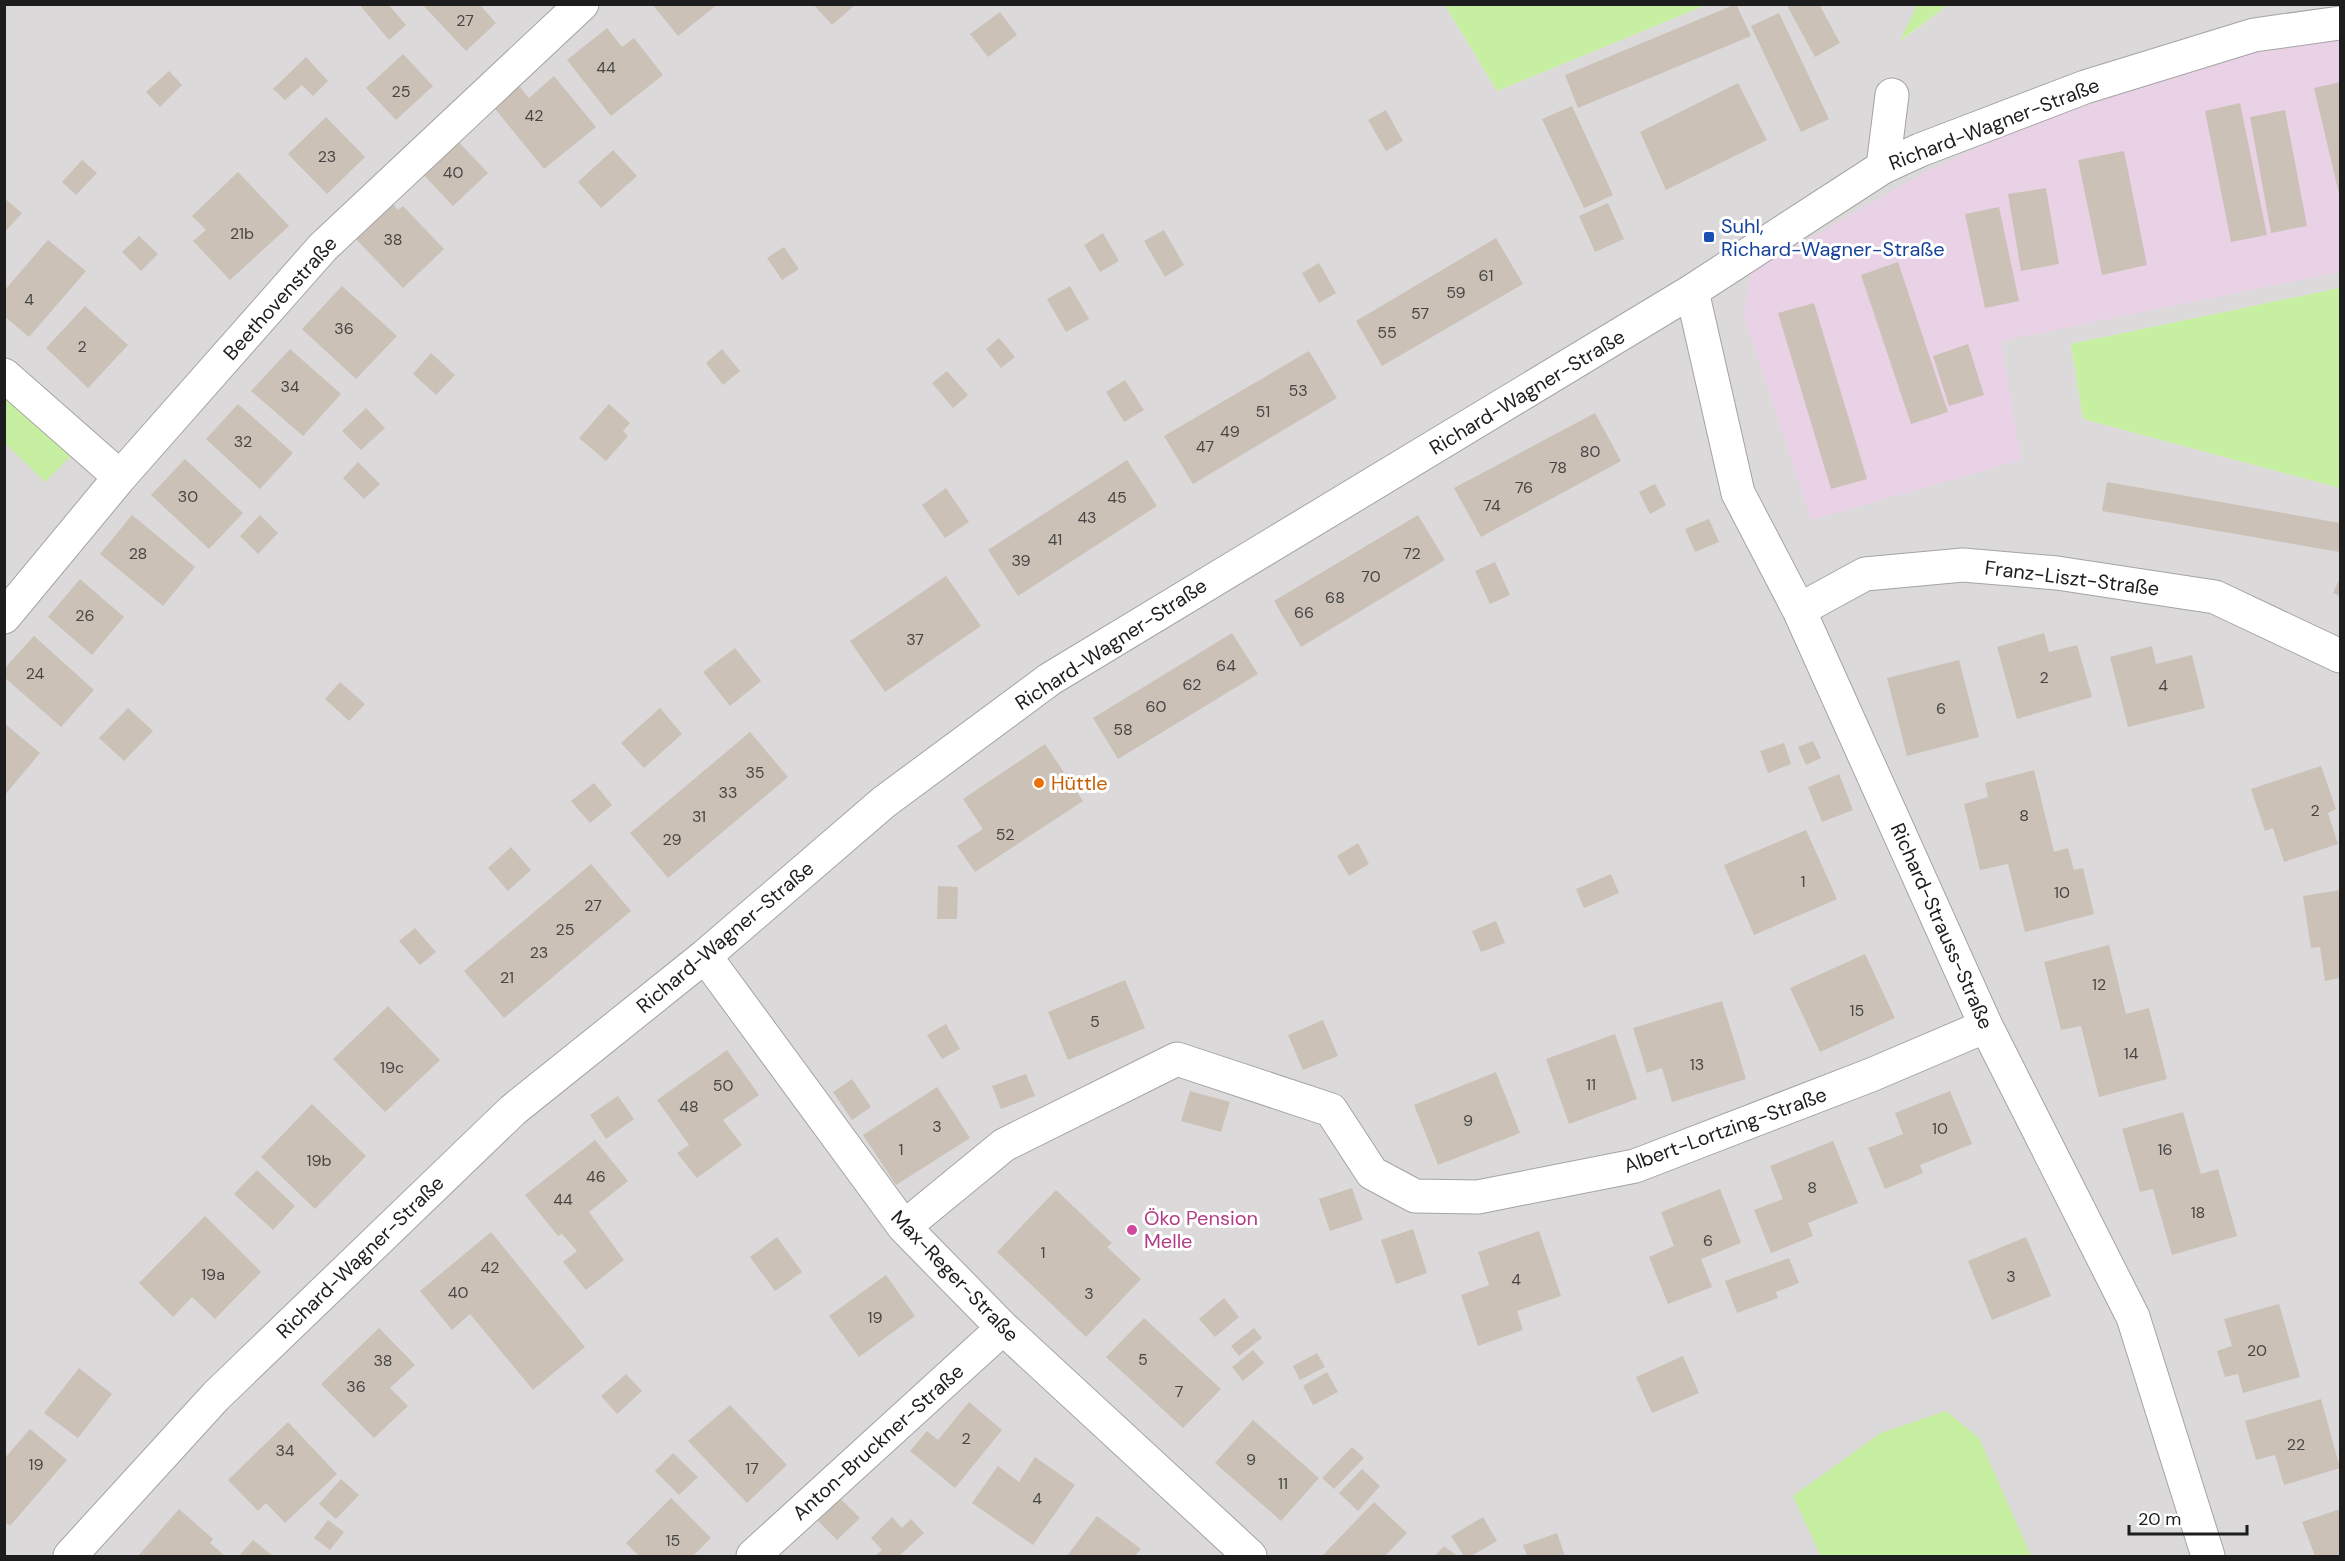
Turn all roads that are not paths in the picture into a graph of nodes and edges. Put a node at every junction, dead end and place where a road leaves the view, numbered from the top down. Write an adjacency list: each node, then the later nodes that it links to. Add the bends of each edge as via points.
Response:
1 (582, 4): 7 (street, Beethovenstraße, via 323,247)
2 (2340, 23): 4 (street, Richard-Wagner-Straße, via 2254,35 2085,87)
3 (1892, 95): 4 (street)
4 (1883, 167): 5 (street, Richard-Wagner-Straße)
5 (1692, 291): 8 (street, Richard-Strauss-Straße, via 1738,493); 11 (street, Richard-Wagner-Straße, via 1050,679 884,802)
6 (4, 375): 7 (street)
7 (120, 477): 9 (street, Beethovenstraße)
8 (1799, 610): 10 (street, Franz-Liszt-Straße, via 1865,574 1963,565 2057,573 2215,597); 12 (street, Richard-Strauss-Straße)
9 (4, 617)
10 (2340, 656)
11 (705, 956): 13 (street, Max-Reger-Straße); 15 (street, Richard-Wagner-Straße, via 513,1110 216,1396)
12 (1986, 1026): 13 (street, Albert-Lortzing-Straße, via 1635,1166 1478,1197 1415,1196 1372,1173 1331,1110 1177,1059 1004,1145); 18 (street, Richard-Strauss-Straße, via 2133,1317)
13 (904, 1227): 14 (street, Max-Reger-Straße)
14 (1003, 1328): 16 (street, Anton-Bruckner-Straße); 17 (street, Max-Reger-Straße)
15 (70, 1557)
16 (753, 1557)
17 (1250, 1557)
18 (2208, 1557)

